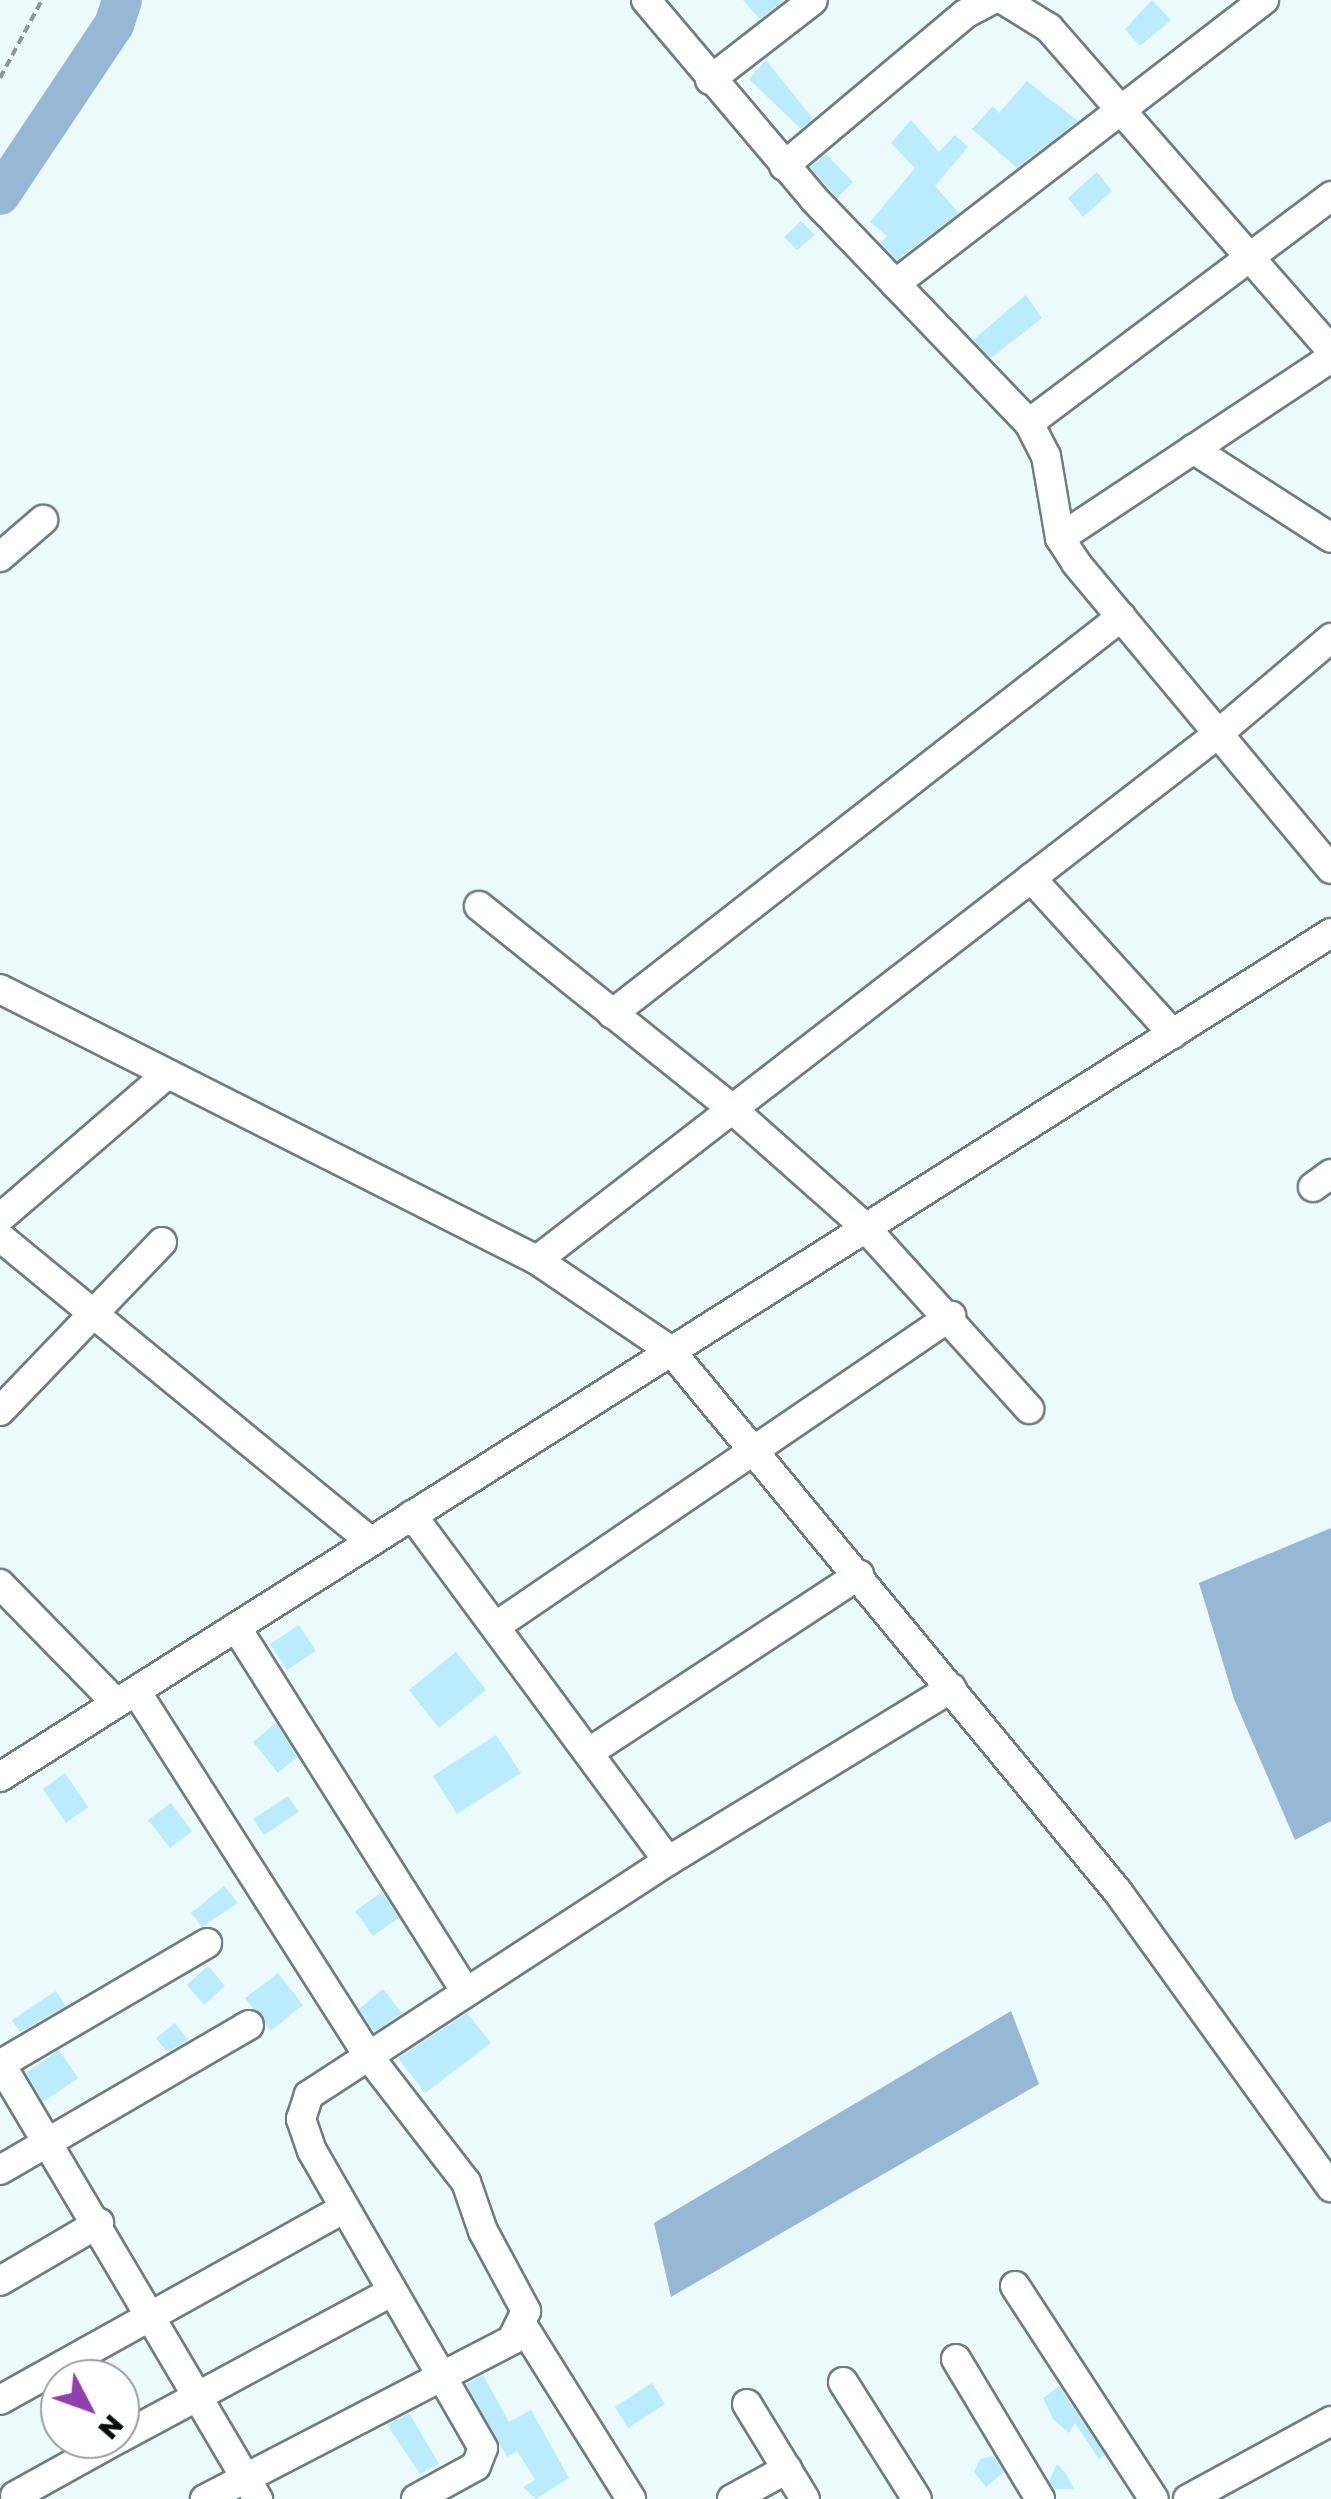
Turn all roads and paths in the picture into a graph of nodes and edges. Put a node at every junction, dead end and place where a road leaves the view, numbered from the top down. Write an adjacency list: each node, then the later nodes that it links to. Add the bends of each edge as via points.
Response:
1 (42, 0): 7 (path)
2 (646, 0): 8 (street)
3 (812, 0): 8 (street)
4 (992, 0): 10 (street, via 965,14)
5 (1004, 0): 9 (street, via 1050,28)
6 (1264, 0): 9 (street)
7 (0, 78)
8 (710, 80): 10 (street)
9 (1125, 112): 12 (street); 13 (street)
10 (784, 166): 13 (street)
11 (1331, 196): 12 (street)
12 (1246, 255): 14 (street); 16 (street)
13 (895, 284): 16 (street)
14 (1331, 350)
15 (1331, 358): 17 (street)
16 (1029, 424): 19 (street, via 1046,456)
17 (1193, 449): 19 (street); 20 (street)
18 (43, 520): 21 (street)
19 (1060, 538): 22 (street)
20 (1331, 538)
21 (0, 557)
22 (1121, 618): 24 (street); 30 (street)
23 (1331, 638): 24 (street)
24 (1218, 733): 25 (street); 26 (street)
25 (1331, 869)
26 (1031, 878): 31 (street); 33 (street)
27 (479, 906): 30 (street)
28 (1331, 933): 31 (street)
29 (0, 989): 32 (street)
30 (612, 1014): 33 (street)
31 (1173, 1034): 35 (street)
32 (166, 1076): 34 (street); 38 (street)
33 (732, 1108): 35 (street); 38 (street)
34 (0, 1218)
35 (864, 1225): 40 (street); 41 (street)
36 (0, 1236): 39 (street)
37 (162, 1242): 39 (street)
38 (536, 1260): 41 (street)
39 (92, 1315): 43 (street); 46 (street)
40 (951, 1316): 42 (street); 44 (street)
41 (670, 1350): 44 (street); 45 (street)
42 (1029, 1409)
43 (0, 1412)
44 (756, 1447): 47 (street); 49 (street)
45 (412, 1515): 46 (street); 49 (street)
46 (370, 1541): 50 (street)
47 (859, 1574): 51 (street); 53 (street)
48 (0, 1584): 52 (street)
49 (496, 1626): 53 (street)
50 (236, 1628): 52 (street); 57 (street)
51 (951, 1688): 55 (street); 63 (street, via 1118,1892)
52 (126, 1697): 54 (street); 59 (street)
53 (591, 1751): 55 (street)
54 (0, 1777)
55 (668, 1861): 57 (street)
56 (208, 1943): 60 (street)
57 (466, 1990): 59 (street)
58 (249, 2024): 61 (street)
59 (370, 2058): 64 (street, via 320,2085 304,2106 305,2136); 70 (street, via 471,2191 482,2231 523,2300)
60 (0, 2064): 61 (street)
61 (48, 2142): 62 (street); 65 (street)
62 (0, 2170)
63 (1331, 2187)
64 (342, 2210): 68 (street); 69 (street)
65 (99, 2223): 66 (street); 69 (street)
66 (0, 2282)
67 (1014, 2286): 90 (street)
68 (391, 2292): 72 (street); 74 (street)
69 (152, 2312): 74 (street); 75 (street)
70 (524, 2326): 72 (street); 85 (street)
71 (956, 2359): 89 (street)
72 (444, 2376): 81 (street); 84 (street, via 482,2457)
73 (843, 2382): 88 (street)
74 (200, 2394): 78 (street); 81 (street)
75 (0, 2400)
76 (746, 2404): 80 (street)
77 (1331, 2421): 91 (street)
78 (140, 2427)
79 (75, 2459): 82 (street)
80 (787, 2469): 86 (street); 87 (street)
81 (252, 2488): 83 (street)
82 (11, 2490)
83 (205, 2499)
84 (416, 2499)
85 (631, 2499)
86 (732, 2499)
87 (805, 2499)
88 (917, 2499)
89 (1040, 2499)
90 (1154, 2499)
91 (1188, 2499)

